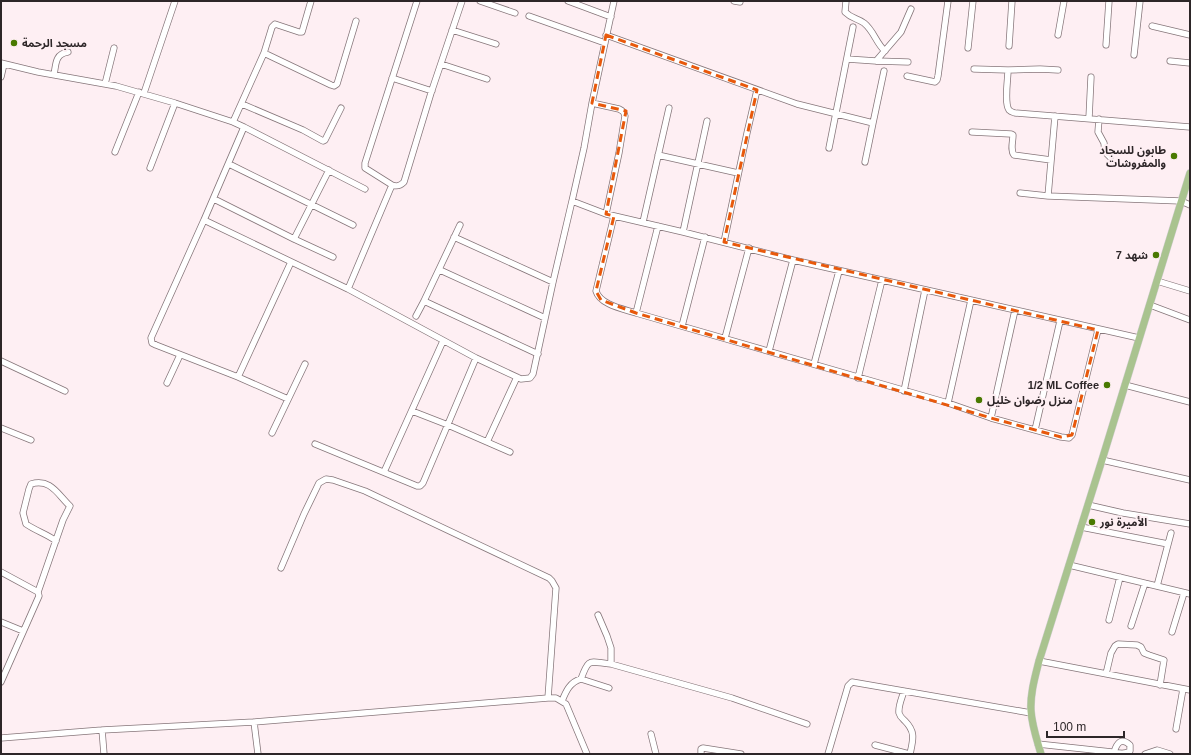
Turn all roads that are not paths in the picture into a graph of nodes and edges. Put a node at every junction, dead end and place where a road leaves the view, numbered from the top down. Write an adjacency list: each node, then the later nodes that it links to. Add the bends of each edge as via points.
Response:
1 (175, 1): 56 (street)
2 (311, 1): 34 (street, via 302,32 274,24)
3 (417, 1): 51 (street)
4 (462, 1): 22 (street)
5 (480, 1): 16 (street)
6 (568, 1): 18 (street)
7 (614, 1): 18 (street)
8 (846, 1): 32 (street, via 846,12 873,33 879,46)
9 (948, 1): 48 (street, via 937,80 934,82)
10 (973, 1): 31 (street)
11 (1012, 1): 29 (street)
12 (1064, 1): 24 (street)
13 (1108, 1): 28 (street)
14 (1140, 1): 35 (street)
15 (911, 9): 32 (street, via 901,32)
16 (515, 13)
17 (529, 16): 26 (street)
18 (610, 17): 23 (street)
19 (356, 21): 34 (street, via 338,82 334,86)
20 (1152, 26): 25 (street)
21 (853, 27): 36 (street)
22 (452, 30): 27 (street); 42 (street)
23 (606, 35): 26 (street); 54 (street)
24 (1058, 35)
25 (1190, 35)
26 (605, 43): 58 (street)
27 (496, 44)
28 (1106, 45)
29 (1009, 46)
30 (114, 48): 53 (street)
31 (968, 48)
32 (885, 51): 38 (street)
33 (68, 52): 47 (street, via 58,57)
34 (264, 54): 59 (street)
35 (1134, 55)
36 (847, 59): 38 (street); 62 (street)
37 (1170, 61): 40 (street)
38 (876, 62): 39 (street)
39 (908, 62)
40 (1190, 63)
41 (2, 64): 47 (street); 49 (street)
42 (441, 64): 52 (street); 55 (street)
43 (974, 69): 44 (street)
44 (1008, 70): 45 (street); 63 (street, via 1007,102 1010,112)
45 (1058, 70)
46 (884, 71): 68 (street)
47 (54, 75): 53 (street)
48 (907, 76)
49 (1, 77)
50 (1091, 77): 64 (street)
51 (392, 78): 55 (street); 84 (street, via 365,163 365,168)
52 (487, 79)
53 (105, 84): 56 (street)
54 (757, 90): 62 (street); 82 (street)
55 (432, 91): 84 (street, via 404,182 396,187)
56 (141, 93): 57 (street); 73 (street)
57 (175, 103): 67 (street); 80 (street)
58 (592, 103): 89 (street); 93 (street, via 623,110 625,116)
59 (242, 104): 60 (street, via 324,140); 67 (street)
60 (341, 108)
61 (669, 108): 74 (street)
62 (836, 114): 68 (street); 72 (street)
63 (1055, 116): 64 (street); 76 (street)
64 (1089, 118): 65 (street)
65 (1099, 119): 70 (street); 75 (street, via 1098,132 1104,143 1105,152)
66 (708, 120): 79 (street)
67 (233, 122): 69 (street)
68 (873, 123): 77 (street)
69 (244, 127): 78 (street); 81 (street)
70 (1190, 127)
71 (972, 132): 76 (street, via 1011,134 1014,156)
72 (829, 148)
73 (115, 152)
74 (658, 155): 79 (street); 96 (street)
75 (1110, 157)
76 (1051, 160): 87 (street)
77 (866, 162)
78 (229, 164): 88 (street); 91 (street)
79 (698, 164): 82 (street); 100 (street)
80 (150, 168)
81 (329, 170): 85 (street); 91 (street)
82 (738, 173): 104 (street)
83 (1190, 173): 90 (main road)
84 (392, 185): 114 (street)
85 (365, 189)
86 (1020, 193): 87 (street)
87 (1048, 196): 90 (street)
88 (214, 199): 95 (street); 103 (street)
89 (572, 201): 93 (street); 113 (street)
90 (1181, 201): 92 (street); 112 (main road)
91 (311, 205): 97 (street); 103 (street)
92 (1190, 205)
93 (606, 214): 94 (street)
94 (614, 216): 96 (street); 121 (street, via 596,291 601,300)
95 (204, 220): 108 (street); 133 (street, via 150,338 152,343)
96 (643, 222): 99 (street)
97 (353, 225)
98 (460, 225): 101 (street)
99 (658, 226): 100 (street); 121 (street)
100 (683, 232): 102 (street)
101 (454, 237): 109 (street); 113 (street)
102 (705, 237): 104 (street); 126 (street)
103 (294, 239): 106 (street)
104 (724, 242): 105 (street)
105 (749, 248): 107 (street); 128 (street)
106 (333, 257)
107 (793, 260): 110 (street); 131 (street)
108 (291, 262): 114 (street); 138 (street)
109 (440, 270): 118 (street); 123 (street)
110 (839, 271): 111 (street); 137 (street)
111 (882, 280): 115 (street); 140 (street)
112 (1157, 281): 116 (street); 119 (main road)
113 (553, 282): 123 (street)
114 (348, 289): 130 (street)
115 (924, 290): 117 (street); 144 (street)
116 (1190, 291)
117 (971, 300): 120 (street); 147 (street)
118 (424, 301): 122 (street); 132 (street)
119 (1150, 305): 124 (street); 129 (main road)
120 (1014, 310): 125 (street); 149 (street)
121 (636, 313): 126 (street)
122 (416, 316)
123 (545, 318): 132 (street)
124 (1190, 320)
125 (1060, 321): 127 (street); 152 (street)
126 (682, 326): 128 (street)
127 (1098, 330): 129 (street); 152 (street, via 1071,437)
128 (725, 338): 131 (street)
129 (1139, 338): 142 (main road)
130 (443, 341): 134 (street); 148 (street)
131 (769, 352): 137 (street)
132 (538, 354): 139 (street, via 532,376 527,379)
133 (180, 355): 138 (street); 141 (street)
134 (476, 358): 139 (street); 150 (street)
135 (1, 361): 143 (street)
136 (305, 364): 145 (street)
137 (814, 364): 140 (street)
138 (238, 377): 145 (street)
139 (517, 377): 155 (street)
140 (858, 378): 144 (street)
141 (167, 383)
142 (1125, 385): 146 (street); 158 (main road)
143 (65, 390)
144 (904, 391): 147 (street)
145 (288, 399): 153 (street)
146 (1190, 402)
147 (948, 403): 149 (street)
148 (412, 411): 150 (street); 159 (street)
149 (991, 418): 152 (street)
150 (448, 425): 155 (street); 159 (street, via 422,485 417,486)
151 (2, 429): 154 (street)
152 (1035, 430)
153 (272, 433)
154 (31, 440)
155 (487, 442): 157 (street)
156 (315, 444): 159 (street)
157 (510, 452)
158 (1102, 460): 160 (street); 161 (main road)
159 (384, 472)
160 (1190, 480)
161 (1088, 504): 162 (street, via 1123,513); 163 (main road)
162 (1190, 524)
163 (1081, 527): 166 (street); 167 (main road)
164 (1171, 533): 166 (street)
165 (56, 541): 165 (street, via 70,506 47,484 31,484 23,512 26,524); 173 (street)
166 (1168, 544): 172 (street)
167 (1069, 565): 170 (street); 181 (main road)
168 (280, 568): 191 (street, via 319,483 326,479 365,491 549,578 556,588)
169 (1, 572): 173 (street)
170 (1120, 577): 171 (street); 176 (street)
171 (1145, 583): 172 (street); 178 (street)
172 (1157, 586): 174 (street)
173 (38, 592): 179 (street, via 39,596)
174 (1187, 593): 180 (street)
175 (598, 615): 182 (street, via 611,648)
176 (1109, 620)
177 (1, 622): 179 (street)
178 (1131, 626)
179 (23, 631): 185 (street)
180 (1172, 632)
181 (1039, 661): 183 (street); 193 (main road)
182 (611, 664): 184 (street, via 590,662); 195 (street, via 732,698)
183 (1106, 674): 186 (street); 186 (street, via 1115,646 1137,645 1144,653 1164,660)
184 (580, 679): 187 (street); 192 (street, via 571,684)
185 (1, 682)
186 (1160, 685): 188 (street)
187 (608, 688)
188 (1183, 689): 189 (street); 196 (street)
189 (1190, 690)
190 (904, 691): 193 (street); 209 (street, via 849,683); 210 (street, via 899,713 913,731)
191 (548, 698): 192 (street); 194 (street)
192 (562, 701): 205 (street, via 568,708)
193 (1031, 713): 200 (main road)
194 (254, 722): 197 (street); 204 (street)
195 (807, 724)
196 (1176, 729)
197 (102, 730): 199 (street); 203 (street)
198 (651, 734): 206 (street)
199 (1, 738)
200 (1038, 744): 202 (street); 211 (main road)
201 (875, 745): 210 (street)
202 (1114, 752)
203 (104, 754)
204 (258, 754)
205 (587, 754)
206 (656, 754)
207 (700, 754): 208 (street, via 703,748)
208 (741, 754)
209 (828, 754)
210 (909, 754)
211 (1041, 754)
212 (1145, 754): 213 (street, via 1157,750)
213 (1170, 754)

